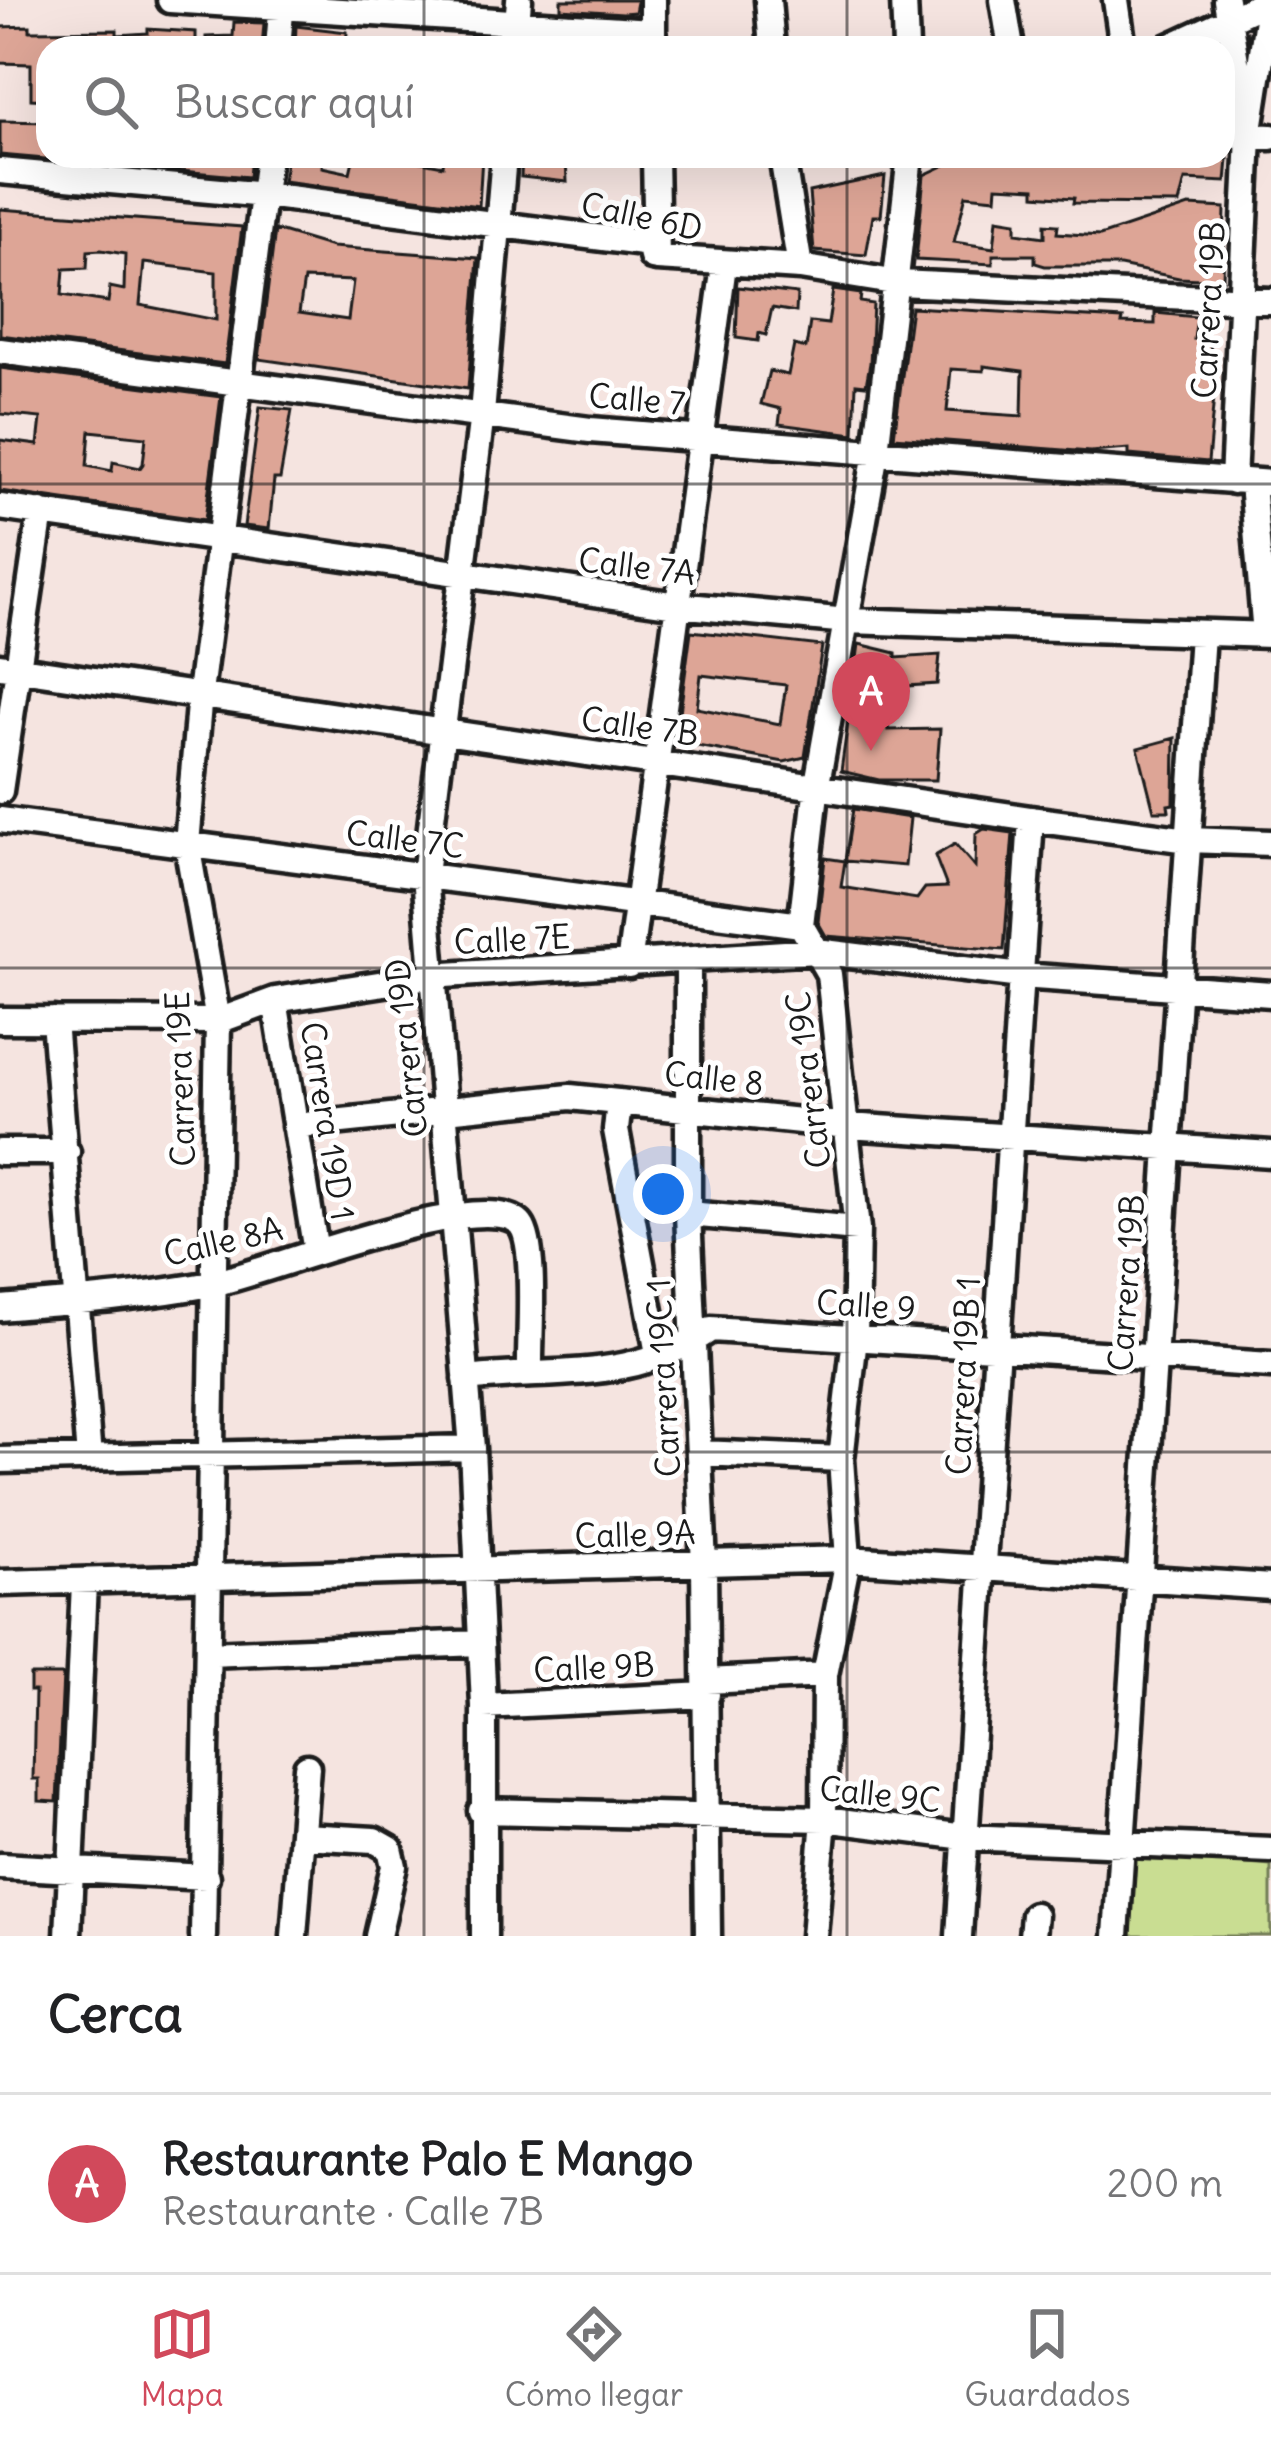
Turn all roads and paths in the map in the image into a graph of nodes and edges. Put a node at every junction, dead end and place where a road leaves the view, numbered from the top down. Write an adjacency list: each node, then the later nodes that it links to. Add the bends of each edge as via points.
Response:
1 (170, 0): 8 (street)
2 (652, 0): 13 (street)
3 (768, 0): 14 (street)
4 (904, 0): 15 (street)
5 (1004, 0): 16 (street)
6 (1116, 0): 17 (street)
7 (1270, 0): 9 (street); 20 (street, Carrera 19B)
8 (282, 3): 10 (street); 11 (street)
9 (1227, 10): 18 (street)
10 (517, 25): 12 (street)
11 (279, 36)
12 (616, 36)
13 (652, 36)
14 (771, 36)
15 (906, 36)
16 (1009, 36)
17 (1121, 36)
18 (1187, 36)
19 (1235, 58): 20 (street)
20 (1248, 136): 33 (street, Carrera 19B)
21 (267, 168): 27 (street, Carrera 19E)
22 (503, 168): 28 (street, Carrera 19D)
23 (655, 168): 29 (street)
24 (784, 168): 31 (street)
25 (909, 168): 32 (street)
26 (0, 172): 27 (street, Calle 6D)
27 (265, 195): 28 (street, Calle 6D); 36 (street, Carrera 19E)
28 (497, 224): 29 (street, Calle 6D, via 650,244); 37 (street, Carrera 19D)
29 (657, 258): 30 (street, Calle 6D)
30 (724, 265): 31 (street, Calle 6D); 38 (street)
31 (800, 267): 32 (street, Calle 6D)
32 (898, 283): 33 (street, Calle 6D); 39 (street)
33 (1241, 299): 34 (street, Calle 6D); 40 (street, Carrera 19B)
34 (1271, 301)
35 (0, 351): 36 (street, Calle 7)
36 (240, 379): 37 (street, Calle 7); 43 (street, Carrera 19E)
37 (482, 414): 38 (street, Calle 7); 44 (street, Carrera 19D)
38 (700, 438): 39 (street, Calle 7); 45 (street)
39 (876, 452): 40 (street, Calle 7); 46 (street)
40 (1252, 482): 48 (street, Carrera 19B)
41 (0, 507): 42 (street, Calle 7A)
42 (41, 512): 43 (street, Calle 7A); 49 (street)
43 (221, 535): 44 (street, Calle 7A); 50 (street, Carrera 19E)
44 (463, 575): 45 (street, Calle 7A); 51 (street, Carrera 19D)
45 (677, 605): 46 (street, Calle 7A); 52 (street)
46 (848, 621): 47 (street, Calle 7A); 53 (street)
47 (1202, 634): 48 (street, Calle 7A); 57 (street, Carrera 19B)
48 (1268, 634)
49 (9, 667): 50 (street, Calle 7B); 54 (street)
50 (200, 693): 51 (street, Calle 7B); 59 (street, Carrera 19E)
51 (444, 732): 52 (street, Calle 7B); 60 (street, Carrera 19D)
52 (658, 762): 53 (street, Calle 7B); 61 (street)
53 (817, 784): 55 (street, Calle 7B); 62 (street)
54 (0, 790)
55 (1031, 819): 57 (street, Calle 7B); 67 (street, Carrera 19B 1)
56 (0, 820): 59 (street, Calle 7C)
57 (1188, 840): 58 (street, Calle 7B); 68 (street, Carrera 19B)
58 (1271, 843)
59 (187, 844): 60 (street, Calle 7C); 73 (street, Carrera 19E)
60 (425, 875): 61 (street, Calle 7C); 66 (street, Carrera 19D)
61 (637, 902): 62 (street, Calle 7C); 65 (street)
62 (801, 926): 63 (street, Carrera 19C)
63 (816, 951): 64 (street, Calle 7E); 67 (street); 78 (street, Carrera 19C, via 829,974)
64 (688, 962): 65 (street, Calle 7E); 75 (street, Carrera 19C 1)
65 (629, 965): 66 (street, Calle 7E)
66 (430, 976): 70 (street, Calle 7E); 76 (street, Carrera 19D)
67 (1021, 976): 68 (street); 79 (street, Carrera 19B 1)
68 (1178, 989): 69 (street); 80 (street, Carrera 19B)
69 (1271, 994)
70 (275, 1000): 73 (street, Calle 7E); 77 (street, Carrera 19D 1)
71 (0, 1020): 72 (street, Calle 7E)
72 (54, 1020): 73 (street, Calle 7E); 82 (street)
73 (218, 1021): 88 (street, Carrera 19E)
74 (619, 1102): 75 (street, Calle 8); 76 (street, Calle 8, via 531,1097); 95 (street, via 616,1130)
75 (687, 1108): 78 (street, Calle 8); 84 (street, Carrera 19C 1)
76 (445, 1109): 77 (street, Calle 8); 85 (street, Carrera 19D)
77 (295, 1126): 87 (street, Carrera 19D 1)
78 (848, 1126): 79 (street, Calle 8); 86 (street, Carrera 19C)
79 (1011, 1137): 80 (street, Calle 8); 93 (street, Carrera 19B 1)
80 (1168, 1148): 83 (street, Calle 8); 94 (street, Carrera 19B)
81 (0, 1152): 82 (street)
82 (67, 1152): 89 (street)
83 (1271, 1154)
84 (688, 1214): 86 (street); 92 (street, Carrera 19C 1)
85 (456, 1215): 87 (street, Calle 8A); 97 (street, Calle 8A, via 509,1216 522,1226); 98 (street, Carrera 19D)
86 (857, 1229): 91 (street, Carrera 19C)
87 (316, 1252): 88 (street, Calle 8A)
88 (214, 1283): 89 (street, Calle 8A); 102 (street, Carrera 19E)
89 (79, 1302): 90 (street, Calle 8A); 101 (street)
90 (0, 1308)
91 (855, 1338): 92 (street, Calle 9, via 710,1329); 93 (street, Calle 9); 103 (street, Carrera 19C)
92 (695, 1340): 95 (street, Calle 9); 100 (street, Carrera 19C 1)
93 (998, 1347): 94 (street, Calle 9); 107 (street, Carrera 19B 1)
94 (1154, 1357): 96 (street, Calle 9); 110 (street, Carrera 19B)
95 (659, 1360): 97 (street, Calle 9, via 608,1372)
96 (1271, 1365)
97 (530, 1371): 98 (street, Calle 9)
98 (466, 1379): 99 (street, Carrera 19D)
99 (472, 1448): 102 (street); 108 (street, Carrera 19D)
100 (700, 1453): 103 (street); 106 (street, Carrera 19C 1)
101 (89, 1458): 102 (street); 104 (street)
102 (212, 1459): 109 (street, Carrera 19E)
103 (841, 1459): 105 (street, Carrera 19C)
104 (0, 1460)
105 (848, 1559): 106 (street, Calle 9A); 107 (street, Calle 9A); 116 (street, Carrera 19C)
106 (704, 1565): 108 (street, Calle 9A); 117 (street, Carrera 19C 1)
107 (985, 1566): 110 (street, Calle 9A); 124 (street, Carrera 19B 1)
108 (475, 1571): 109 (street, Calle 9A); 114 (street, Carrera 19D)
109 (209, 1578): 112 (street, Calle 9A); 115 (street, Carrera 19E)
110 (1138, 1578): 113 (street, Calle 9A); 125 (street, Carrera 19B)
111 (0, 1583): 112 (street, Calle 9A)
112 (84, 1583): 128 (street)
113 (1271, 1587)
114 (479, 1643): 115 (street); 118 (street, Carrera 19D)
115 (209, 1654): 129 (street, Carrera 19E)
116 (825, 1675): 117 (street, Calle 9B); 122 (street, Carrera 19C)
117 (707, 1688): 118 (street, Calle 9B); 121 (street, Carrera 19C 1)
118 (484, 1706): 120 (street, Carrera 19D)
119 (307, 1767): 123 (street)
120 (481, 1811): 121 (street, Calle 9C); 134 (street, Carrera 19D)
121 (705, 1814): 122 (street, Calle 9C); 135 (street, Carrera 19C 1)
122 (824, 1819): 124 (street, Calle 9C); 136 (street, Carrera 19C)
123 (303, 1836): 132 (street); 133 (street, via 374,1840 390,1849 394,1866)
124 (965, 1837): 125 (street, Calle 9C); 137 (street, Carrera 19B 1)
125 (1122, 1847): 126 (street, Calle 9C); 138 (street, Carrera 19B)
126 (1271, 1850)
127 (0, 1866): 128 (street)
128 (72, 1869): 129 (street); 130 (street)
129 (206, 1877): 131 (street, Carrera 19E)
130 (68, 1936)
131 (203, 1936)
132 (294, 1936)
133 (378, 1936)
134 (484, 1936)
135 (708, 1936)
136 (814, 1936)
137 (959, 1936)
138 (1116, 1936)

